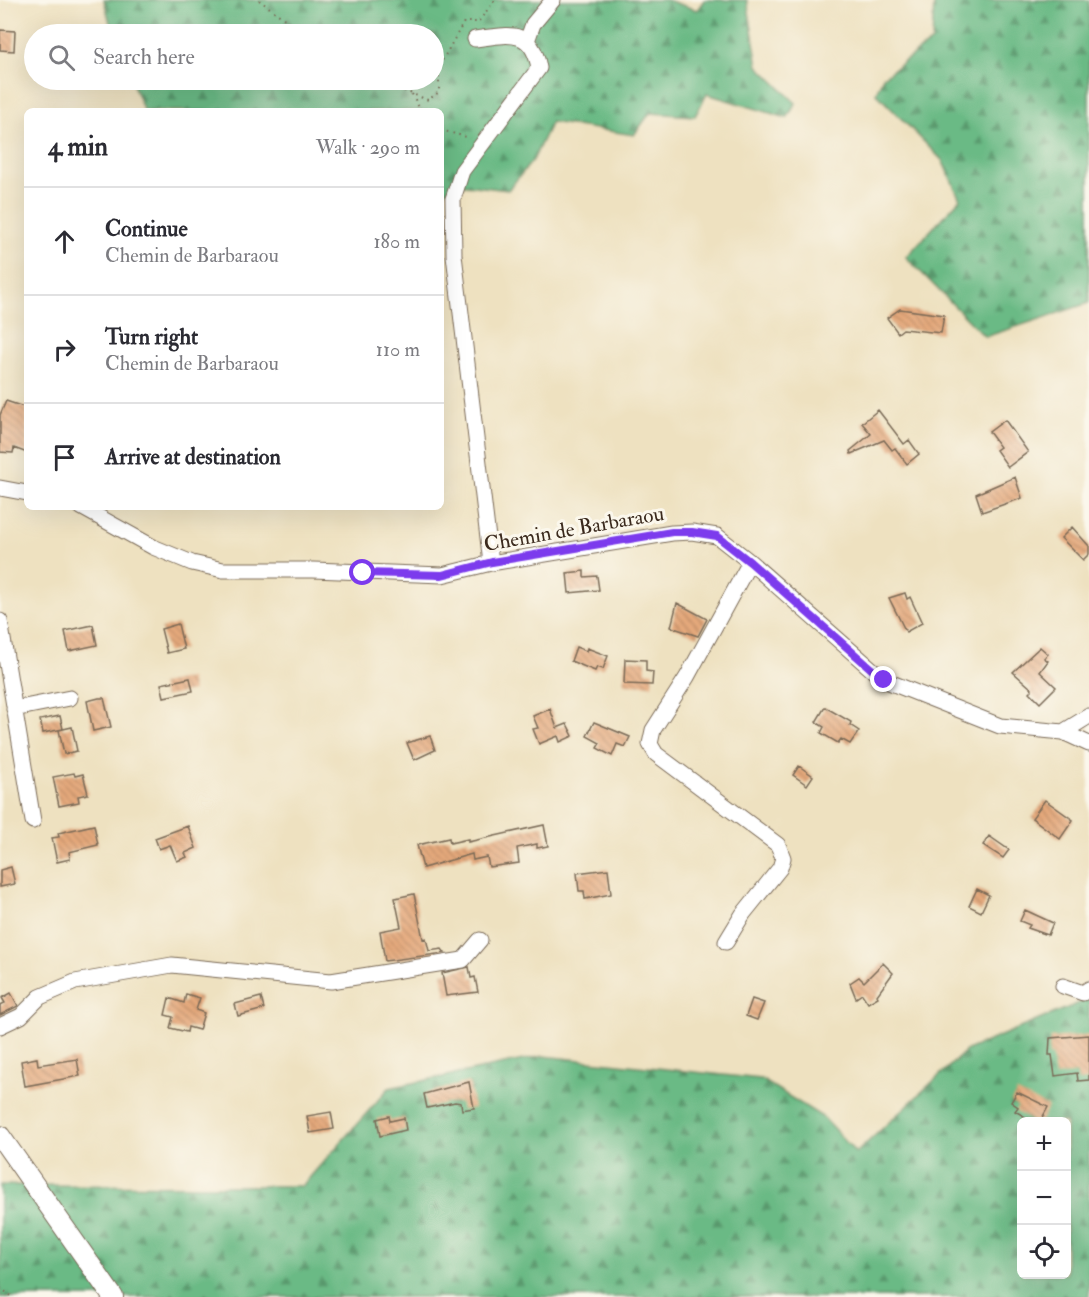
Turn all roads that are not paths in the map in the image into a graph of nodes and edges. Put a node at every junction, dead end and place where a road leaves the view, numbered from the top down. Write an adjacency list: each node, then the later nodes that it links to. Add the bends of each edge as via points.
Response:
1 (553, 0): 3 (street, via 534,24)
2 (475, 39): 3 (street, via 513,34)
3 (527, 41): 7 (street, via 537,52 539,68 462,171 453,199 454,255)
4 (0, 489): 5 (street)
5 (24, 493)
6 (86, 510): 7 (street, Chemin de Barbaraou, via 153,547 192,564 223,570 425,576)
7 (492, 562): 8 (street, Chemin de Barbaraou, via 672,532 717,536)
8 (750, 562): 13 (street, Chemin de Barbaraou, via 884,680 1000,726); 17 (street, via 653,730 650,744 656,754 778,845 781,852 780,868)
9 (0, 621): 11 (street)
10 (70, 698): 11 (street)
11 (14, 709): 15 (street)
12 (1089, 716): 13 (street)
13 (1063, 732): 14 (street, Chemin de Barbaraou)
14 (1089, 744)
15 (33, 821)
16 (480, 940): 20 (street, via 463,960 331,981 172,965 75,982 40,997 21,1016)
17 (726, 942)
18 (1063, 986): 19 (street, via 1083,993)
19 (1089, 989)
20 (0, 1026)
21 (0, 1136): 22 (main road)
22 (113, 1297)

